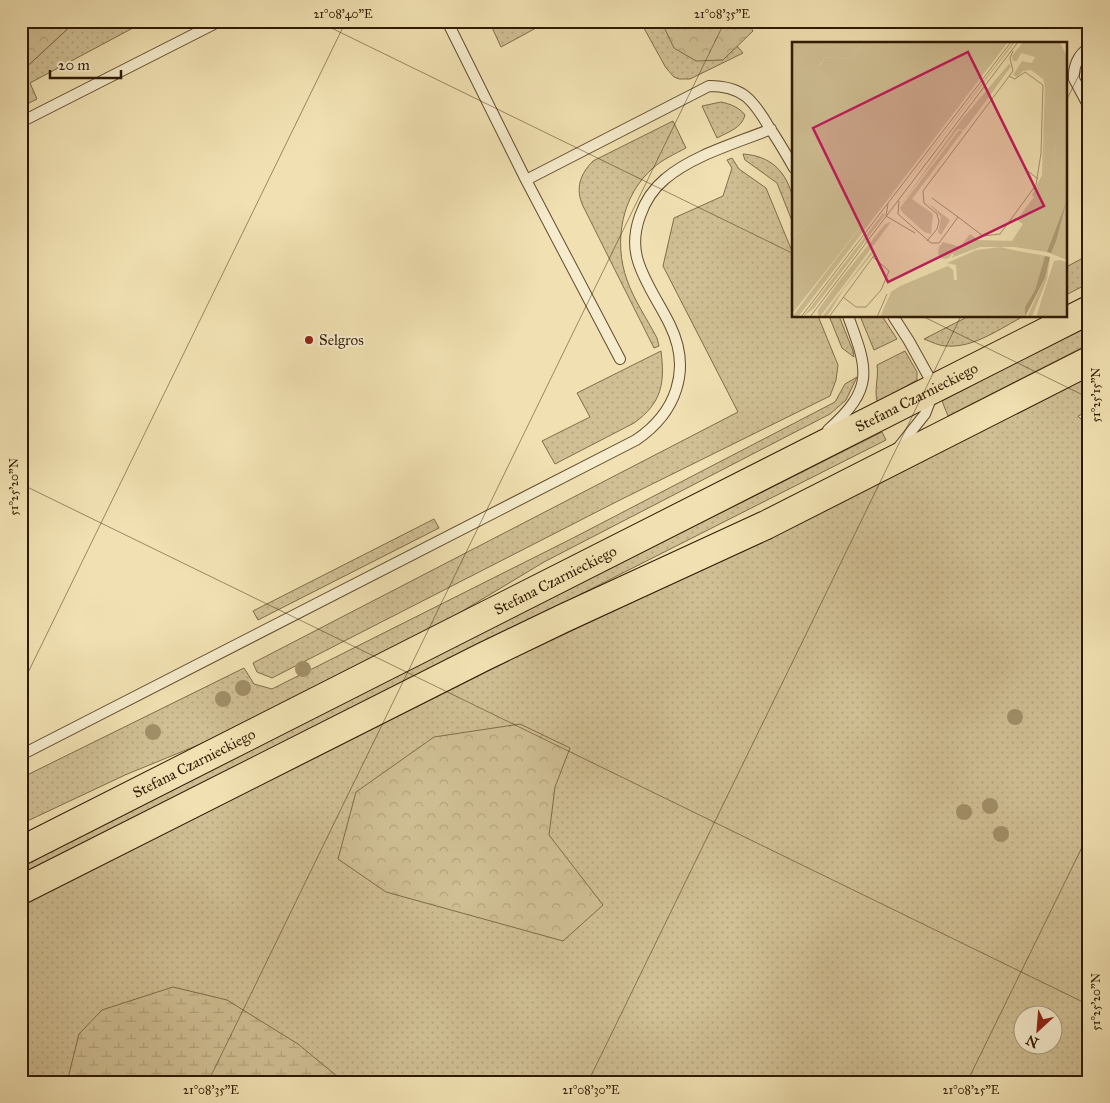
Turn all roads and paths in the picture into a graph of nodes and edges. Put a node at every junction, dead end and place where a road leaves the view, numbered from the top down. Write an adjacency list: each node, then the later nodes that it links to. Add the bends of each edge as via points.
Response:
1 (220, 21): 5 (lane)
2 (447, 21): 8 (lane)
3 (1089, 48): 4 (lane, via 1079,57 1074,74)
4 (1089, 107)
5 (21, 122)
6 (771, 129): 7 (lane); 8 (lane, via 748,97 737,90 709,86); 17 (lane, via 677,170 654,191 642,212 636,236 637,259 671,326 679,354 677,390 666,413 654,427 636,440)
7 (792, 165)
8 (526, 180): 12 (lane)
9 (1089, 310): 14 (main road, Stefana Czarnieckiego)
10 (849, 318): 15 (lane, via 864,363 861,389 844,415)
11 (895, 318): 14 (lane)
12 (620, 359)
13 (1089, 362): 16 (main road)
14 (935, 388): 15 (main road, Stefana Czarnieckiego); 16 (lane, via 918,426)
15 (800, 456): 18 (main road, Stefana Czarnieckiego)
16 (881, 467): 19 (main road, via 766,525 491,653)
17 (21, 755)
18 (21, 851)
19 (21, 890)

